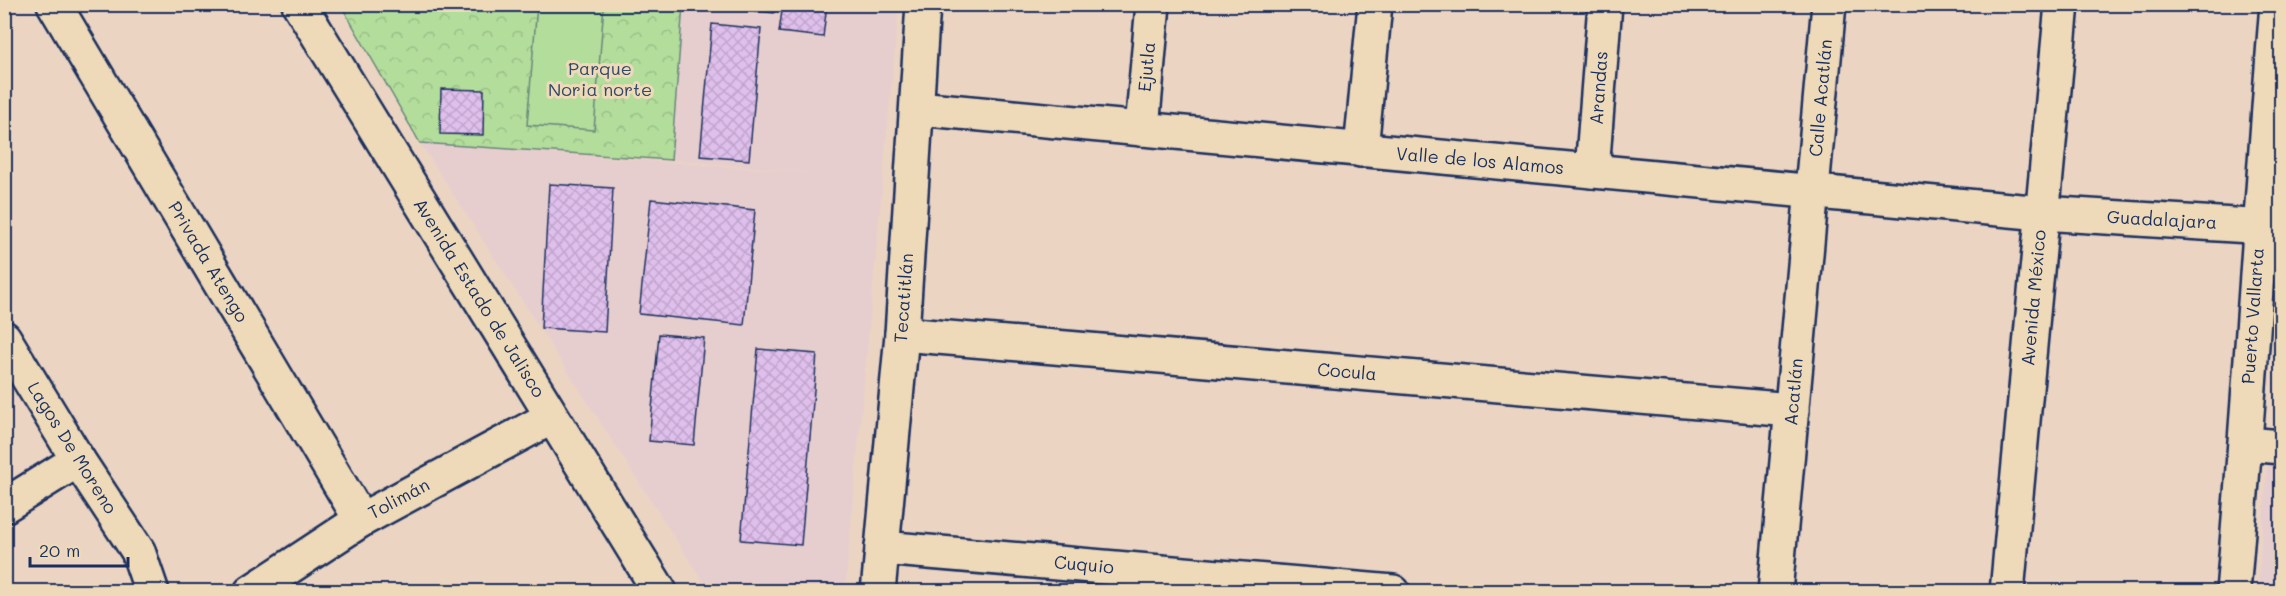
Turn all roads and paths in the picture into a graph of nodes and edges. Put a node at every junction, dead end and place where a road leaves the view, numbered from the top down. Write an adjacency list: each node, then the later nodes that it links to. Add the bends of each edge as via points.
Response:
1 (54, 4): 25 (street, Privada Atengo)
2 (299, 4): 20 (street, Avenida Estado de Jalisco)
3 (923, 4): 10 (street, Tecatitlán)
4 (1153, 4): 11 (street, Ejutla)
5 (1375, 4): 12 (street)
6 (1605, 4): 13 (street, Arandas)
7 (1829, 4): 14 (street, Calle Acatlán)
8 (2062, 4): 15 (street, Avenida México)
9 (2278, 15): 16 (street, Puerto Vallarta)
10 (917, 108): 11 (street, Valle de los Alamos); 17 (street, Tecatitlán)
11 (1142, 129): 12 (street, Valle de los Alamos)
12 (1361, 150): 13 (street, Valle de los Alamos)
13 (1592, 171): 14 (street, Valle de los Alamos)
14 (1813, 192): 15 (street, Valle de los Alamos); 19 (street, Acatlán)
15 (2042, 213): 16 (street, Guadalajara); 33 (street, Avenida México)
16 (2270, 227): 21 (street, Puerto Vallarta)
17 (902, 334): 19 (street, Cocula); 26 (street, Tecatitlán)
18 (4, 338): 23 (street, Lagos De Moreno)
19 (1792, 410): 32 (street, Acatlán)
20 (552, 417): 25 (street, Tolimán); 29 (street, Avenida Estado de Jalisco)
21 (2246, 444): 22 (street); 34 (street, Puerto Vallarta)
22 (2282, 447)
23 (78, 460): 24 (street); 27 (street, Lagos De Moreno, via 138,551)
24 (4, 506)
25 (361, 520): 28 (street, Tolimán)
26 (882, 548): 30 (street, Tecatitlán); 31 (street, Cuquio)
27 (152, 591)
28 (252, 591)
29 (660, 591)
30 (879, 591)
31 (1393, 591)
32 (1775, 591)
33 (2007, 591)
34 (2233, 591)

